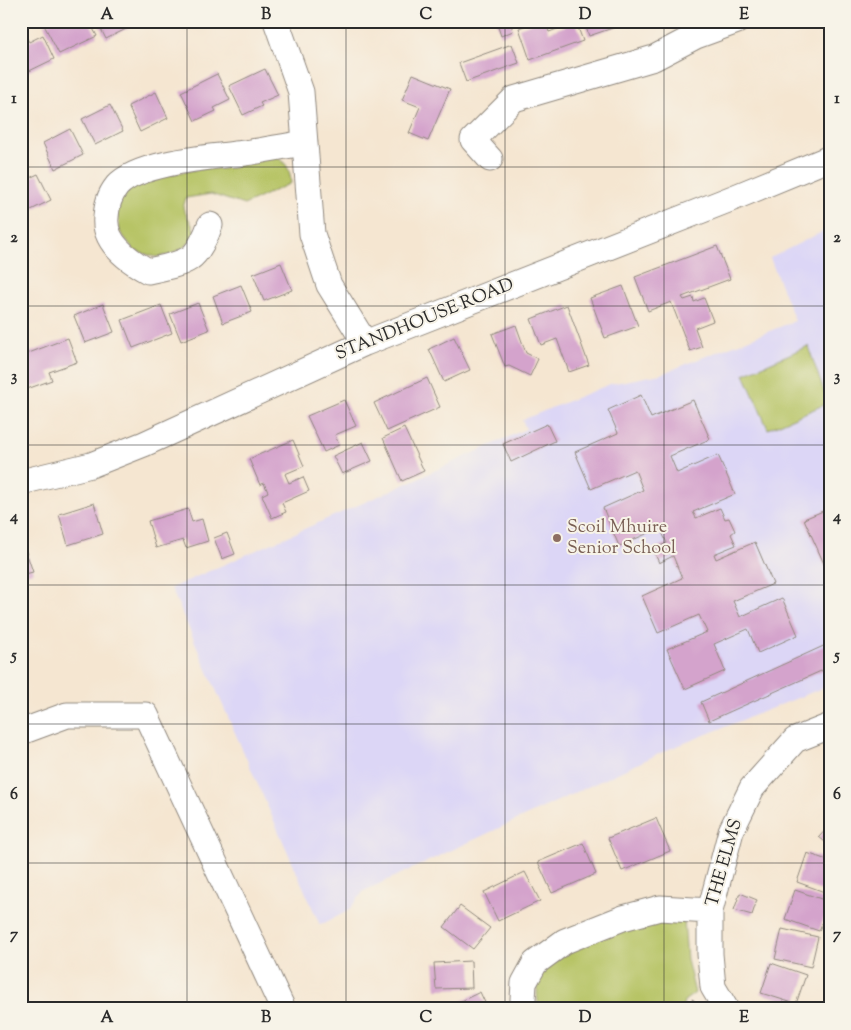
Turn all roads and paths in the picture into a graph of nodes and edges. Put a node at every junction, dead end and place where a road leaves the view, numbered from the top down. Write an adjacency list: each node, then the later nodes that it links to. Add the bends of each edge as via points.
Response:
1 (276, 21): 4 (street, via 301,92)
2 (738, 21): 3 (street)
3 (690, 29): 6 (street, via 654,58 514,99 473,140)
4 (306, 143): 7 (street, via 181,161 138,172 118,185 108,200 105,227 115,246 148,271 191,258 207,235); 8 (street, via 312,234 329,286)
5 (830, 158): 8 (street, STANDHOUSE ROAD)
6 (490, 159)
7 (210, 224)
8 (364, 343): 9 (street, STANDHOUSE ROAD, via 144,444 91,465)
9 (21, 482)
10 (830, 726): 12 (street, THE ELMS, via 795,740 752,788 731,831)
11 (21, 732): 13 (street, via 67,715 146,715)
12 (710, 911): 14 (street, via 660,908 623,918 565,941 535,963 524,983); 15 (street, THE ELMS, via 713,987)
13 (283, 1009)
14 (524, 1009)
15 (726, 1009)

